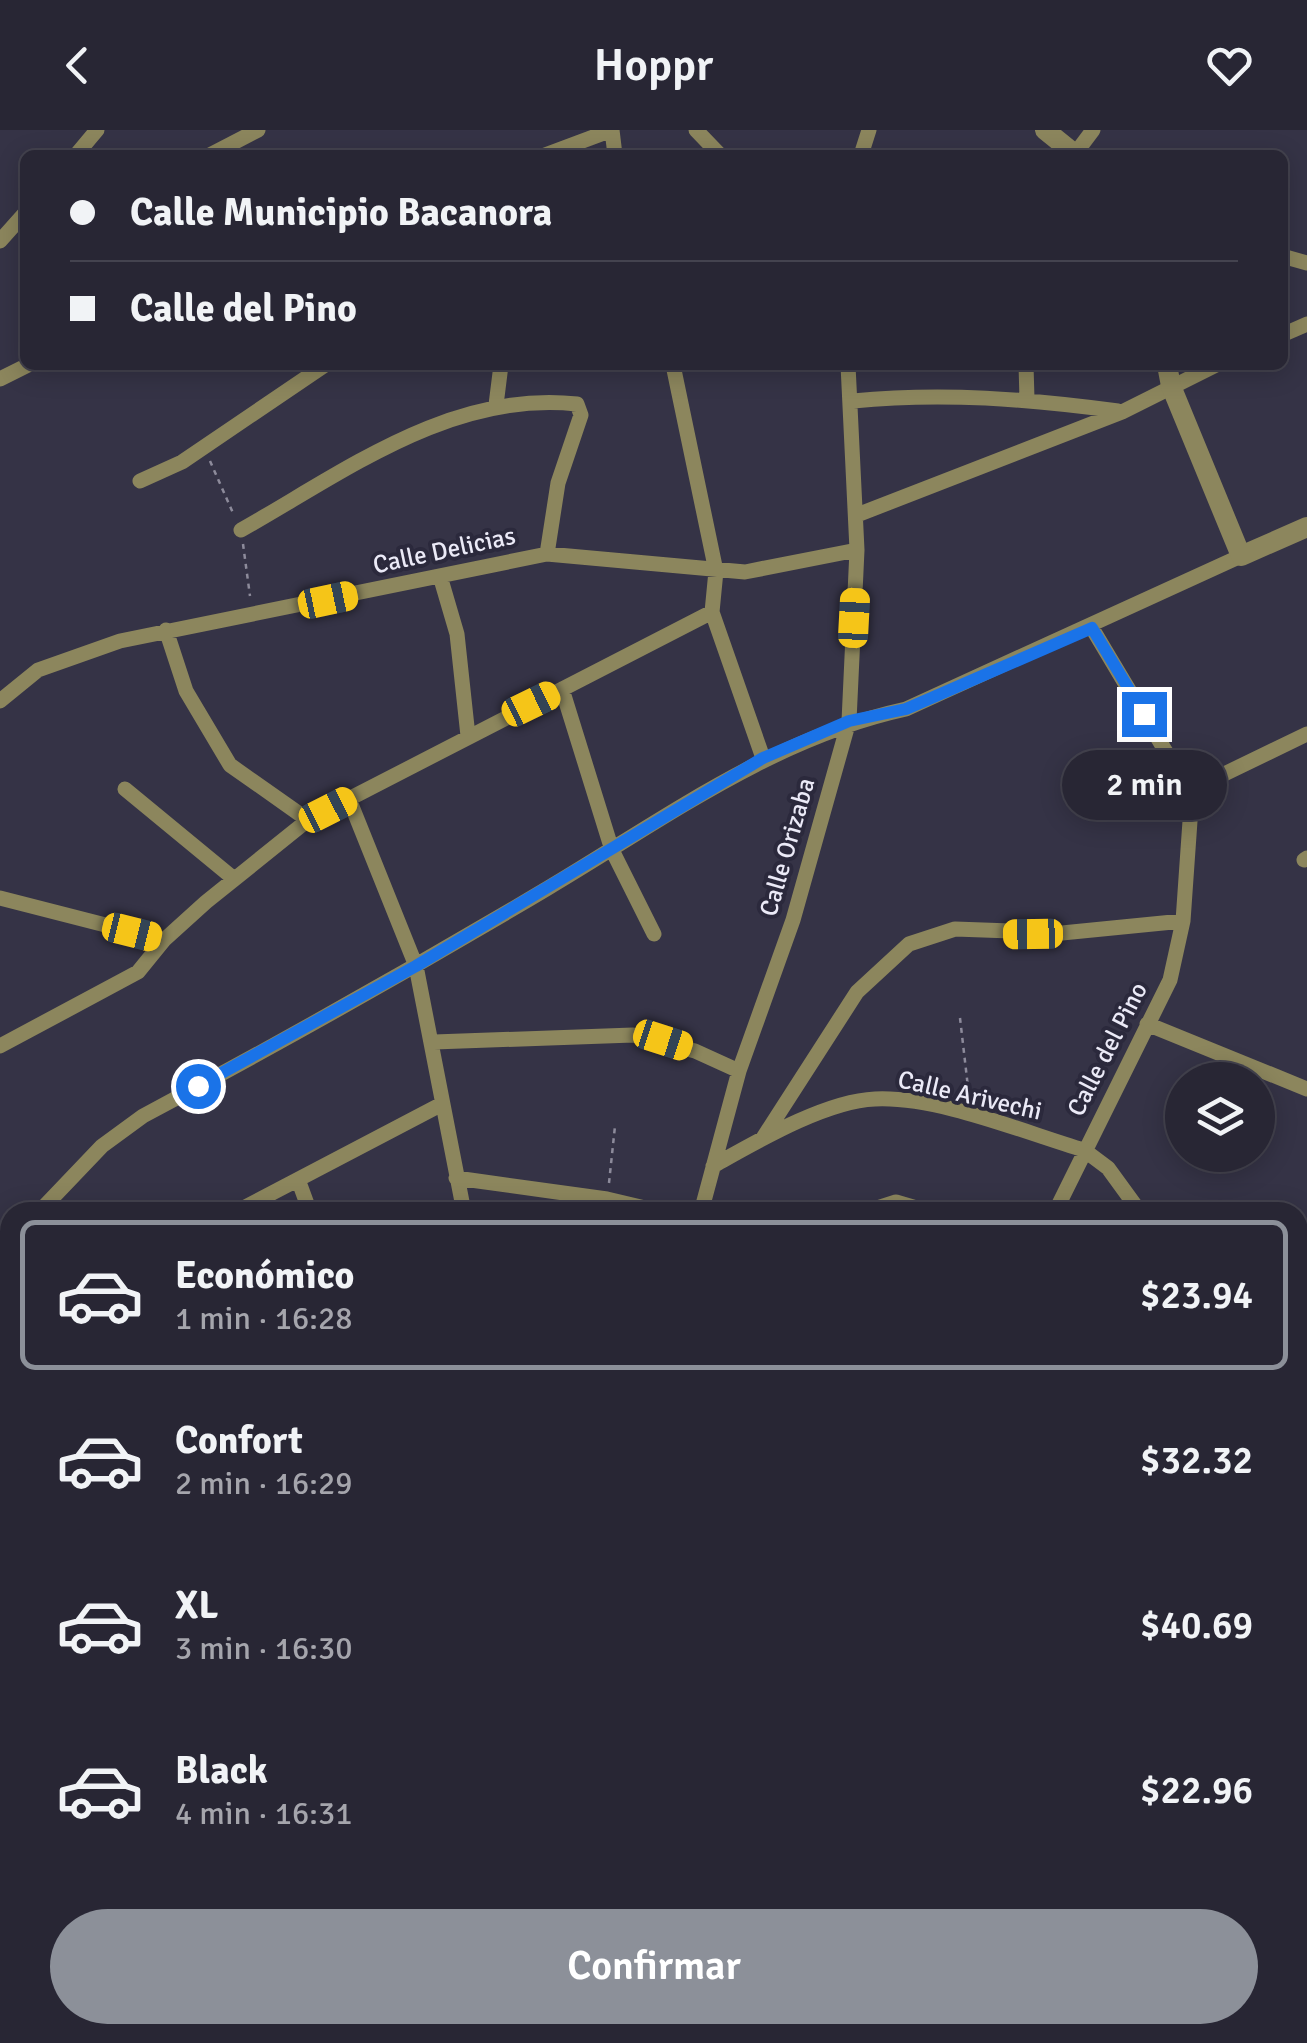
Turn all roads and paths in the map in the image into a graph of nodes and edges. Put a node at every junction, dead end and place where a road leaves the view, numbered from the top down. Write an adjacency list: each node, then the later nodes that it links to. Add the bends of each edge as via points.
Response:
1 (97, 130): 6 (street)
2 (258, 130): 7 (street)
3 (612, 130): 8 (street)
4 (696, 130): 9 (street)
5 (1045, 130): 10 (street)
6 (80, 150)
7 (220, 150)
8 (558, 150)
9 (715, 150)
10 (1069, 150)
11 (20, 219): 12 (street)
12 (0, 241)
13 (318, 370): 23 (street, via 182,462)
14 (500, 370): 21 (street)
15 (674, 370): 30 (street)
16 (849, 370): 20 (street, Calle Orizaba)
17 (1026, 370): 19 (street)
18 (1169, 375): 22 (street); 29 (street)
19 (1027, 399): 20 (street, via 922,394); 22 (street)
20 (853, 401): 24 (street, Calle Orizaba)
21 (496, 405): 26 (street, via 420,430); 28 (street, via 577,404 582,415 558,483)
22 (1122, 412): 24 (street)
23 (140, 481)
24 (857, 515): 27 (street, Calle Orizaba)
25 (1307, 527): 29 (street)
26 (241, 530)
27 (857, 550): 30 (street, Calle Delicias, via 745,572); 37 (street, Calle Orizaba)
28 (547, 554): 30 (street, Calle Delicias); 31 (street, Calle Delicias)
29 (1242, 556): 33 (street)
30 (716, 571): 32 (street)
31 (440, 576): 34 (street, Calle Delicias); 39 (street, via 458,634)
32 (712, 612): 35 (street); 40 (street)
33 (1092, 628): 37 (street, via 906,709); 42 (street)
34 (166, 630): 36 (street, Calle Delicias, via 48,666); 44 (street, via 186,690 230,765)
35 (562, 689): 39 (street); 45 (street)
36 (0, 701)
37 (849, 721): 40 (street); 56 (street, Calle Orizaba, via 793,920)
38 (1307, 734): 42 (street)
39 (468, 736): 43 (street)
40 (763, 758): 45 (street)
41 (125, 789): 46 (street)
42 (1187, 792): 48 (street, Calle del Pino)
43 (349, 799): 44 (street); 51 (street)
44 (308, 820): 46 (street)
45 (612, 850): 49 (street); 51 (street)
46 (233, 878): 50 (street)
47 (0, 898): 50 (street)
48 (1183, 921): 53 (street, Calle del Pino, via 1170,980); 61 (street, via 1062,933 956,929 909,944 857,992)
49 (654, 934)
50 (164, 940): 55 (street, via 138,972)
51 (416, 966): 54 (street); 67 (street, via 143,1116 102,1146)
52 (960, 1018): 59 (path)
53 (1148, 1024): 57 (street); 62 (street, Calle del Pino)
54 (434, 1042): 56 (street, via 632,1035); 58 (street)
55 (0, 1046)
56 (738, 1070): 63 (street, Calle Orizaba)
57 (1307, 1089)
58 (442, 1104): 64 (street); 65 (street)
59 (972, 1117): 61 (street, Calle Arivechi, via 872,1099); 62 (street, Calle Arivechi)
60 (614, 1126): 66 (path)
61 (763, 1138): 63 (street, Calle Arivechi)
62 (1084, 1150): 73 (street, Calle del Pino); 74 (street, Calle Arivechi, via 1108,1168)
63 (713, 1166): 72 (street, Calle Orizaba)
64 (456, 1178): 66 (street); 70 (street)
65 (299, 1182): 68 (street); 69 (street)
66 (607, 1199): 71 (street)
67 (49, 1202)
68 (257, 1202)
69 (306, 1202)
70 (462, 1202)
71 (620, 1202)
72 (704, 1202)
73 (1059, 1202)
74 (1133, 1202)

